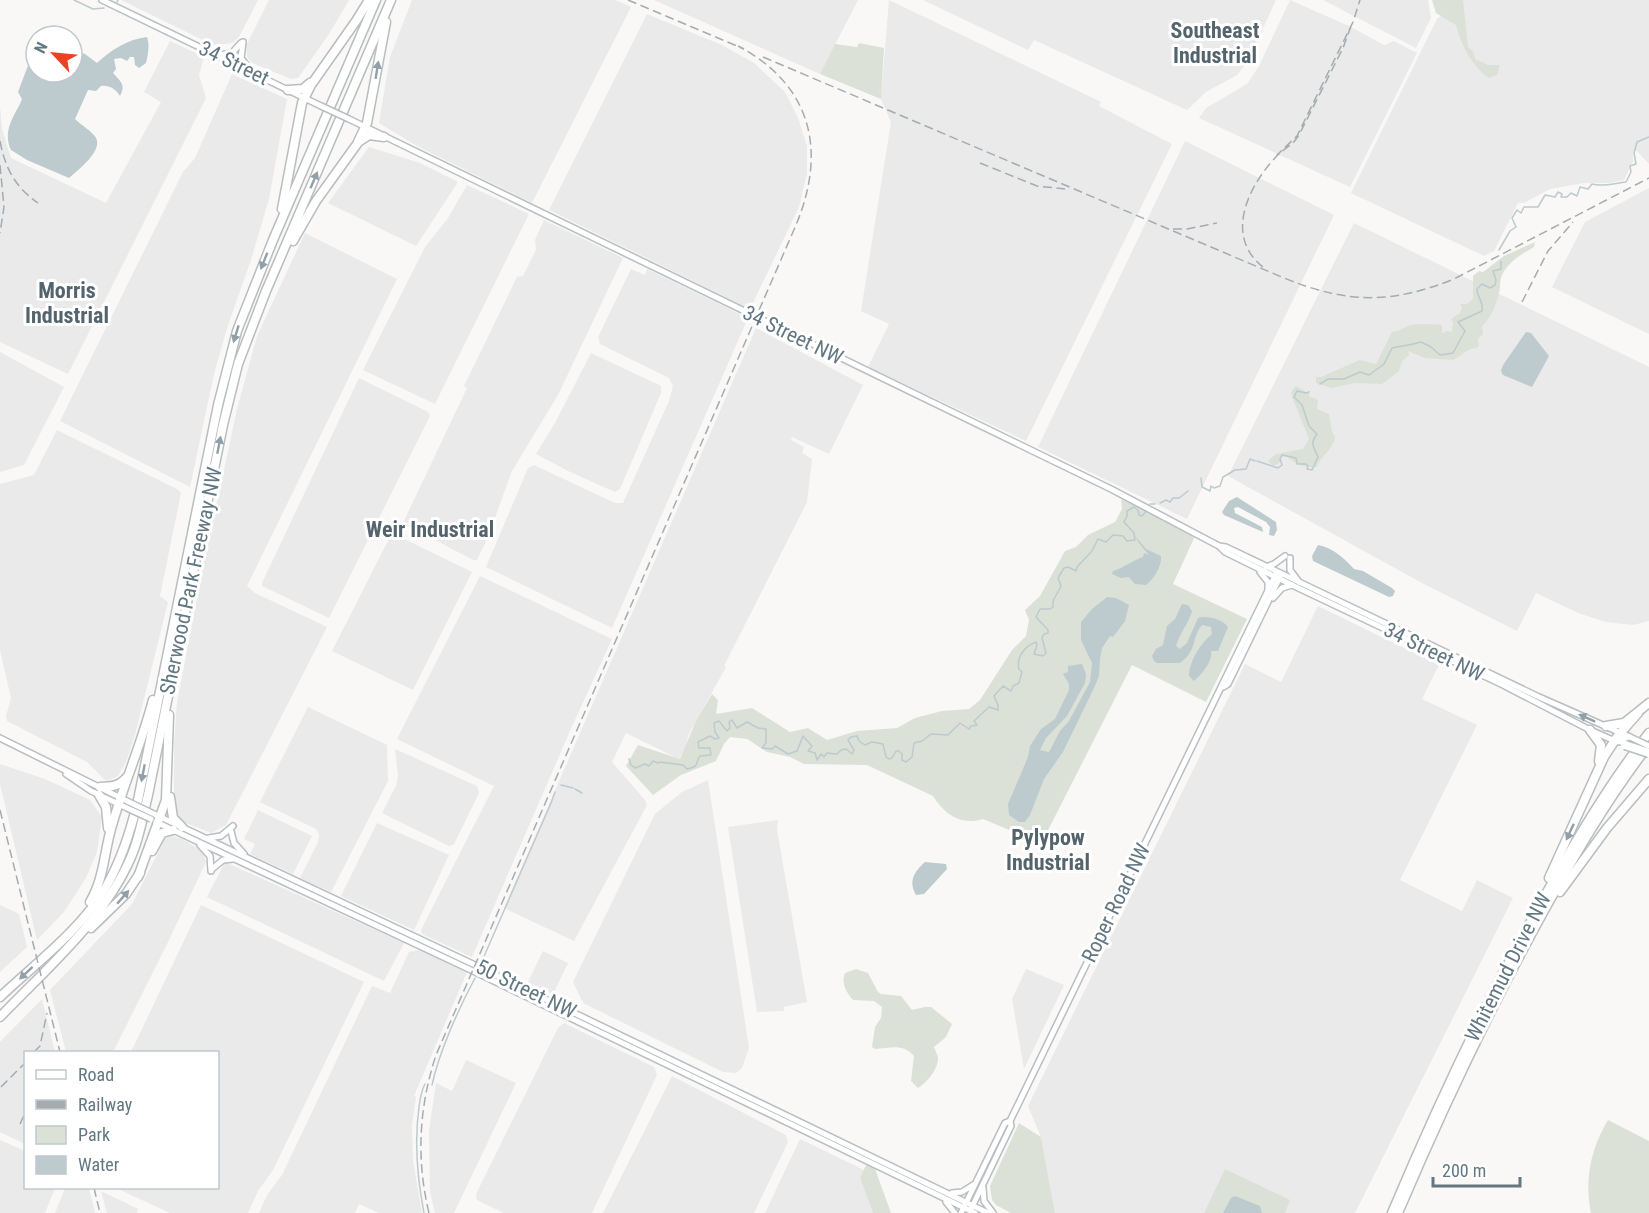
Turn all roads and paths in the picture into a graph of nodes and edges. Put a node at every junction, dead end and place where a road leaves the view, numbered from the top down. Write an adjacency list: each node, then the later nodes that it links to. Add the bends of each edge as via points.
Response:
1 (102, 0): 5 (main road, 34 Street)
2 (369, 0): 7 (highway)
3 (376, 0): 10 (highway, Sherwood Park Freeway NW)
4 (392, 0): 11 (highway, Sherwood Park Freeway NW); 12 (highway, one-way to 4)
5 (216, 55): 6 (main road, 34 Street); 6 (main road, via 229,54 243,42 241,58)
6 (253, 72): 8 (main road, 34 Street)
7 (315, 79): 8 (highway, via 303,89); 9 (highway)
8 (288, 90): 9 (main road, 34 Street)
9 (304, 98): 10 (main road, 34 Street); 15 (highway)
10 (325, 108): 11 (main road, 34 Street, bridge); 15 (highway, Sherwood Park Freeway NW)
11 (345, 118): 12 (main road, 34 Street); 16 (highway, Sherwood Park Freeway NW, one-way to 11)
12 (366, 127): 13 (main road, 34 Street NW); 14 (highway)
13 (384, 137): 14 (highway, via 367,136); 17 (main road, 34 Street NW, via 1111,489)
14 (357, 144): 16 (highway, via 305,219)
15 (273, 240): 25 (highway, Sherwood Park Freeway NW, one-way to 25, via 246,304 228,362)
16 (266, 291): 26 (highway, Sherwood Park Freeway NW, one-way to 16, via 230,392)
17 (1219, 546): 18 (main road, 34 Street NW); 19 (main road, 34 Street NW)
18 (1246, 563): 20 (main road, 34 Street NW); 23 (main road, via 1265,577)
19 (1266, 567): 20 (main road, 34 Street NW); 21 (main road, via 1288,557 1290,570)
20 (1278, 576): 21 (main road, 34 Street NW); 22 (main road, 34 Street NW); 23 (main road, Roper Road NW); 24 (main road, Roper Road NW)
21 (1300, 583): 30 (main road, 34 Street NW, one-way to 21)
22 (1292, 585): 24 (main road, via 1279,591); 31 (main road, 34 Street NW)
23 (1268, 591): 27 (main road, Roper Road NW)
24 (1265, 609): 27 (main road, Roper Road NW)
25 (167, 654): 38 (highway); 53 (highway, Sherwood Park Freeway NW, one-way to 53, via 138,800 122,855 95,903)
26 (171, 682): 40 (highway); 55 (highway, Sherwood Park Freeway NW, via 133,855 94,919)
27 (1223, 687): 58 (main road, Roper Road NW)
28 (1649, 703): 29 (highway)
29 (1638, 713): 30 (highway, via 1624,723); 33 (highway)
30 (1606, 726): 33 (main road, 34 Street NW)
31 (1590, 730): 33 (main road, 34 Street NW); 39 (highway, via 1601,746)
32 (1649, 733): 52 (highway, Whitemud Drive NW, via 1604,796)
33 (1617, 737): 35 (highway); 39 (highway)
34 (0, 738): 42 (main road, 50 Street NW)
35 (1627, 741): 36 (highway, bridge); 37 (highway, bridge)
36 (1649, 746): 54 (highway, Whitemud Drive NW, via 1584,840)
37 (1649, 754)
38 (131, 772): 42 (highway, via 122,783); 43 (highway)
39 (1593, 778): 52 (highway, one-way to 52)
40 (168, 781): 44 (highway, via 166,800); 45 (highway, via 171,813)
41 (1649, 781): 54 (highway, via 1582,861)
42 (99, 791): 43 (main road, 50 Street NW); 48 (highway, via 108,814)
43 (124, 803): 44 (main road, 50 Street NW, bridge); 48 (highway)
44 (155, 818): 45 (main road, 50 Street NW); 45 (main road, 50 Street NW); 51 (highway)
45 (178, 828): 46 (main road, 50 Street NW); 47 (main road, 50 Street NW); 51 (highway, via 160,836)
46 (204, 837): 49 (main road, 50 Street NW); 49 (main road, via 221,836 232,828 234,843)
47 (197, 841): 50 (main road, 50 Street NW); 50 (main road, via 209,854 212,870 223,860)
48 (108, 842): 53 (highway, via 92,899)
49 (248, 857): 61 (main road, 50 Street NW)
50 (235, 859): 61 (main road, 50 Street NW)
51 (138, 877): 55 (highway, one-way to 51, via 112,909)
52 (1542, 899): 62 (highway, Whitemud Drive NW, via 1477,1026)
53 (52, 948): 56 (highway, Sherwood Park Freeway NW, one-way to 56)
54 (1523, 948): 62 (highway, Whitemud Drive NW)
55 (49, 966): 57 (highway, Sherwood Park Freeway NW)
56 (0, 997)
57 (0, 1019)
58 (1010, 1121): 59 (main road, Roper Road NW, via 1005,1123); 60 (main road, Roper Road NW)
59 (978, 1179): 61 (main road, via 962,1192); 63 (main road, Roper Road NW)
60 (984, 1181): 64 (main road, Roper Road NW); 67 (main road, via 983,1197)
61 (942, 1194): 63 (main road, 50 Street NW); 65 (main road)
62 (1403, 1194): 68 (highway, via 1390,1204); 69 (highway, Whitemud Drive NW); 70 (highway, Whitemud Drive NW); 71 (highway)
63 (963, 1208): 64 (main road, 50 Street NW)
64 (972, 1210): 66 (main road, 50 Street NW)
65 (954, 1213)
66 (988, 1213)
67 (993, 1213)
68 (1386, 1213)
69 (1392, 1213)
70 (1398, 1213)
71 (1404, 1213)

